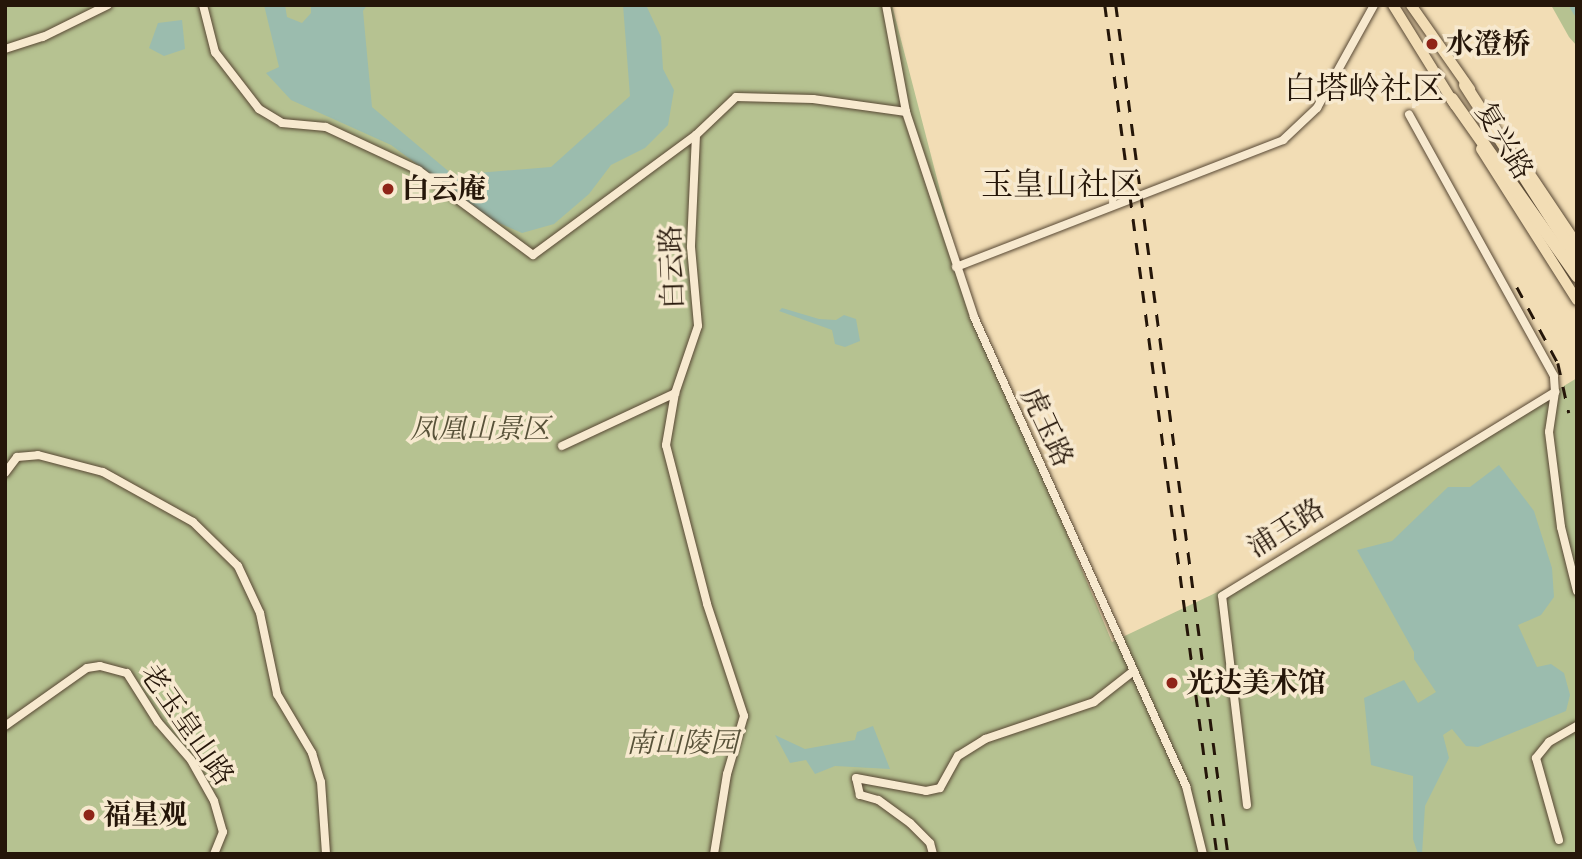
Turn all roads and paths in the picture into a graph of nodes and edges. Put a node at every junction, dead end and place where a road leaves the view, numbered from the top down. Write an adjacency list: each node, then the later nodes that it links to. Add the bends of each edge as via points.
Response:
1 (108, 5): 7 (street, via 43,37)
2 (203, 5): 12 (street, via 215,52 259,109 282,122 326,127 418,170 533,255)
3 (886, 5): 10 (street, 虎玉路)
4 (1374, 5): 15 (street, via 1317,108 1283,141)
5 (1393, 5): 9 (main road, 复兴路)
6 (1411, 5): 8 (main road, 复兴路)
7 (5, 48)
8 (1465, 85): 13 (main road, 复兴路, via 1476,94); 14 (highway)
9 (1452, 99): 16 (highway); 17 (main road, 复兴路)
10 (906, 113): 12 (street, via 813,99 736,97); 15 (street, 虎玉路)
11 (1409, 114): 18 (street, via 1556,380)
12 (696, 135): 19 (street, 白云路, via 691,247 698,326)
13 (1577, 244)
14 (1577, 259)
15 (956, 267): 23 (street, 虎玉路, via 994,369)
16 (1577, 276)
17 (1577, 300)
18 (1555, 392): 22 (street, via 1549,432 1561,527); 26 (street, 浦玉路, via 1222,596)
19 (675, 393): 20 (street); 30 (street, 白云路, via 667,446 707,604 744,716 727,774)
20 (562, 446)
21 (5, 473): 29 (street, via 17,457 38,455 103,472 193,522 238,566 260,613 278,694 318,772)
22 (1577, 591)
23 (1131, 673): 31 (street, via 1094,702 985,739 958,755 940,788 926,791 856,778 860,795 878,800 910,822); 32 (street, 虎玉路, via 1186,786)
24 (5, 726): 28 (street, 老玉皇山路, via 87,668 100,666 127,673 191,760 214,801 223,832)
25 (1577, 726): 27 (street, via 1549,742 1536,758)
26 (1247, 805)
27 (1559, 840)
28 (214, 854)
29 (326, 854)
30 (713, 854)
31 (933, 854)
32 (1203, 854)

